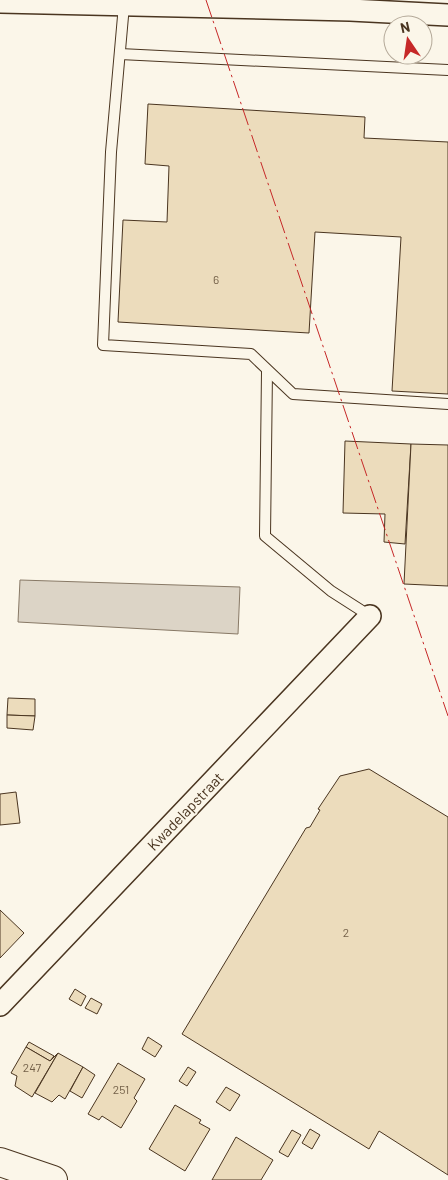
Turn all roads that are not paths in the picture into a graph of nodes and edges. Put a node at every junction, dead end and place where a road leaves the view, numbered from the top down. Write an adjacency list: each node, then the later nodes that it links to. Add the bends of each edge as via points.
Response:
1 (0, 2): 2 (street)
2 (124, 5): 3 (street); 4 (lane)
3 (448, 15)
4 (120, 54): 5 (lane); 6 (lane, via 111,152 103,345 251,354)
5 (448, 70)
6 (268, 371): 7 (lane, via 293,394); 8 (lane, via 266,536 331,591)
7 (448, 404)
8 (370, 616): 9 (street, Kwadelapstraat)
9 (0, 1005)
10 (0, 1162): 11 (main road)
11 (53, 1180)

